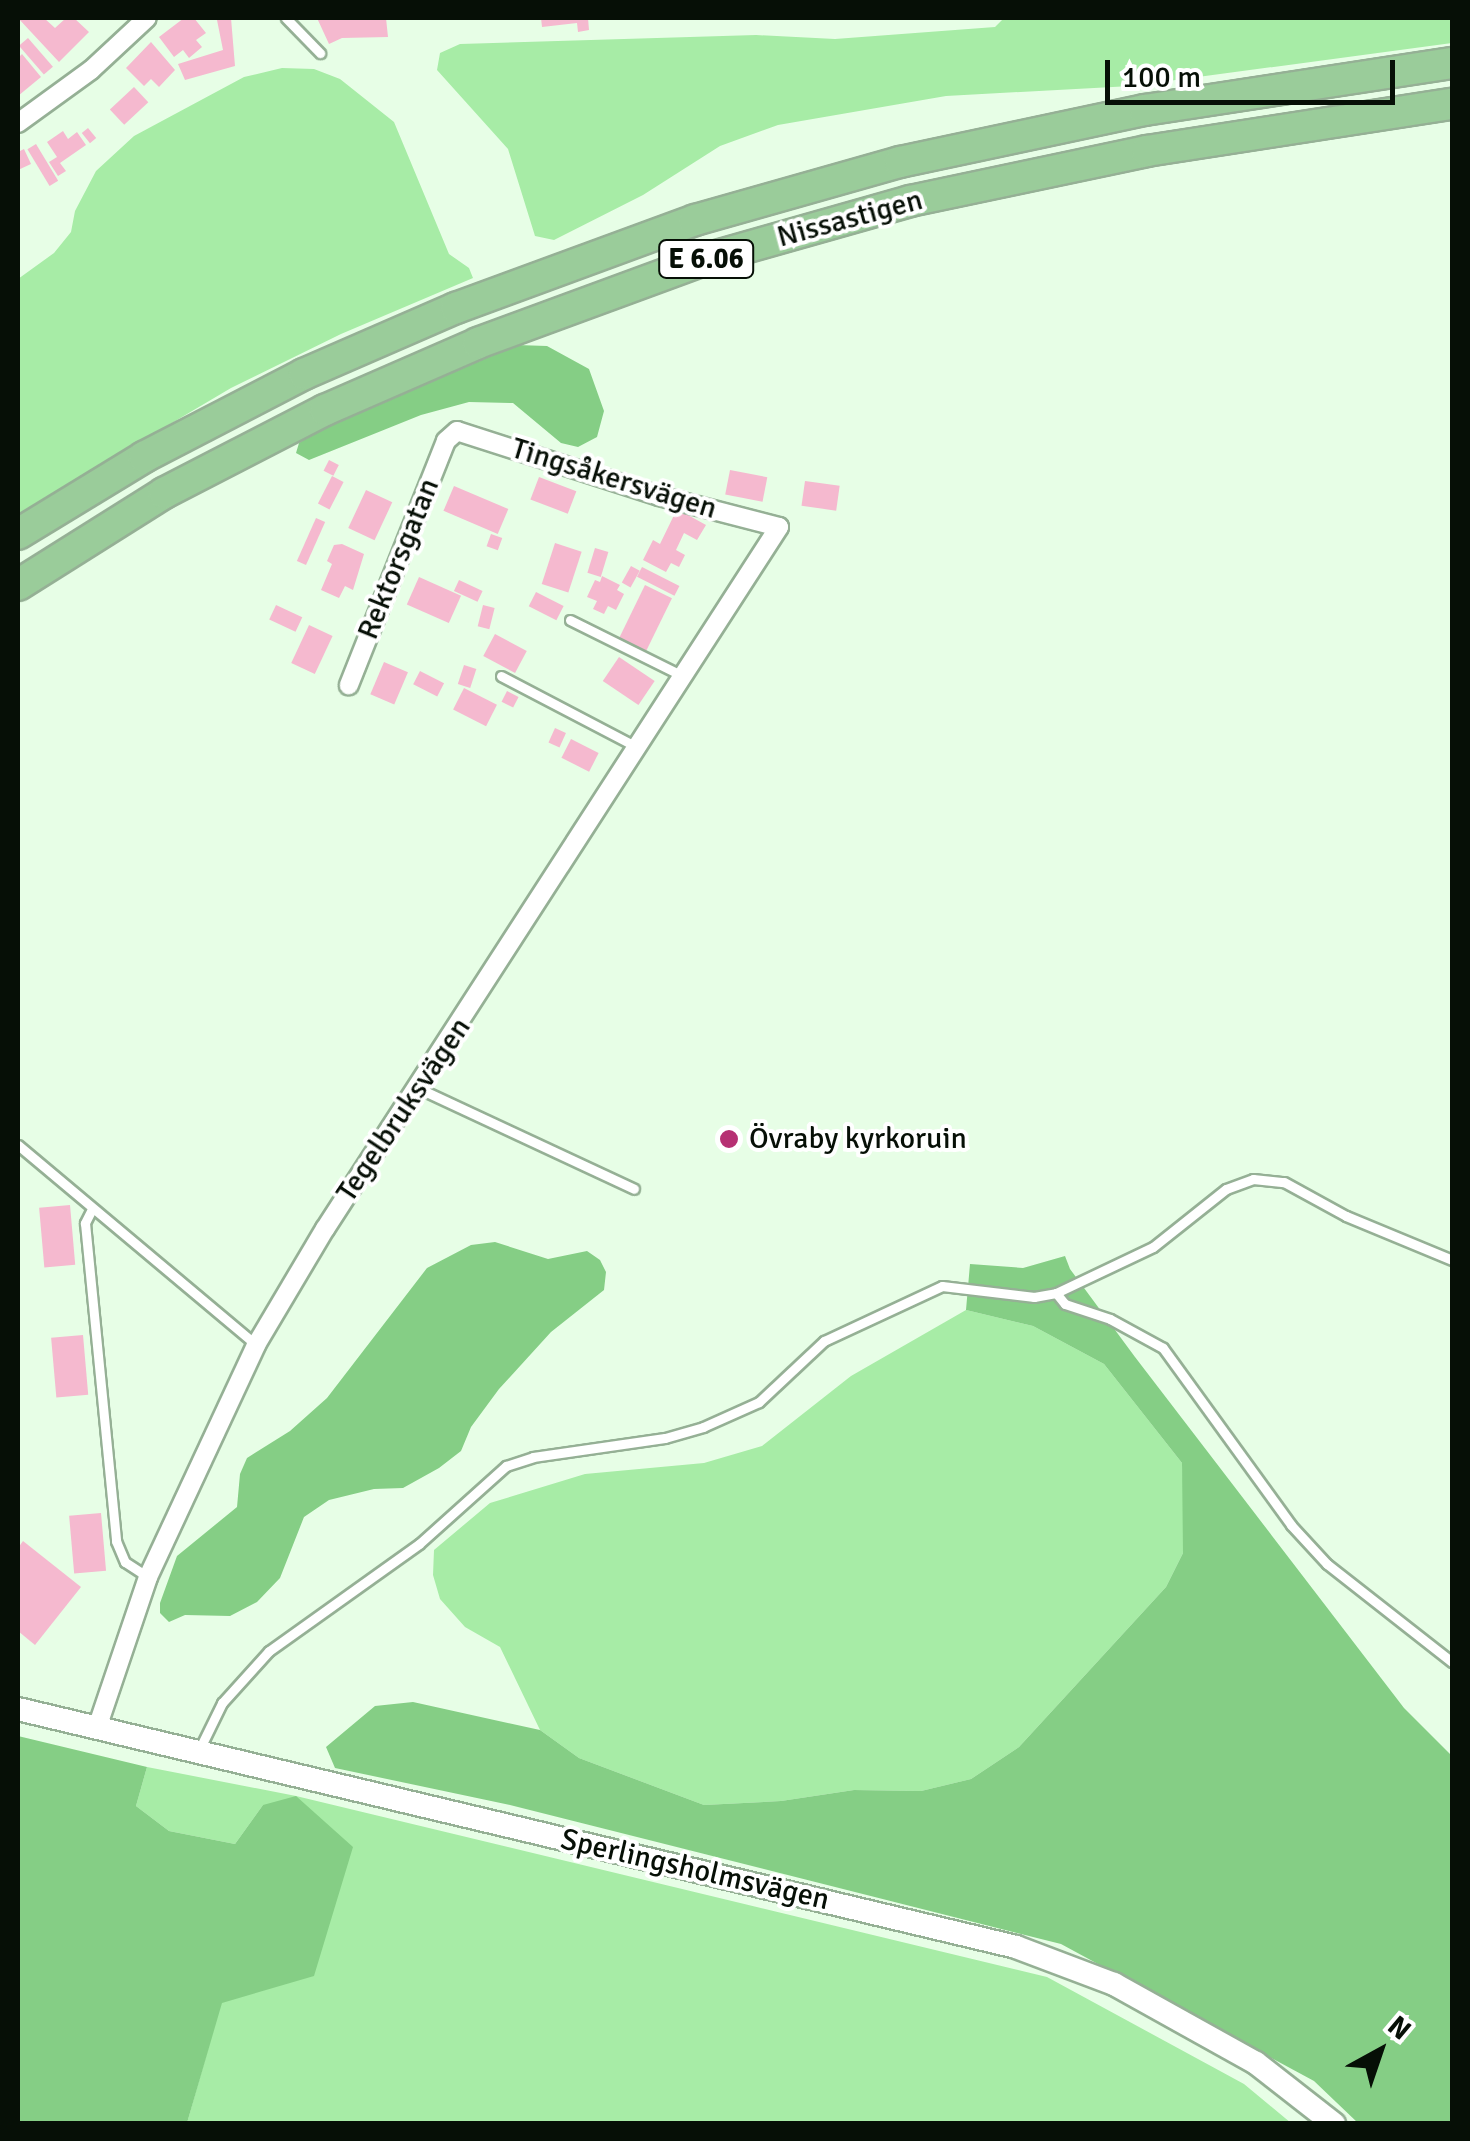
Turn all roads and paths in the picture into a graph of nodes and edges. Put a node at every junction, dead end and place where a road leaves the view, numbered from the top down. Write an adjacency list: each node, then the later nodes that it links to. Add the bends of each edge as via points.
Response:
1 (146, 18): 6 (street, via 91,70)
2 (286, 18): 3 (lane)
3 (320, 53)
4 (1452, 63): 9 (highway, Nissastigen / E 6.06, via 1145,110 900,162 695,220 456,308 304,374 144,457)
5 (1452, 104): 10 (highway, Nissastigen / E 6.06, via 1129,154 910,201 709,258 478,343 324,410 164,493)
6 (18, 123)
7 (450, 434): 8 (street, Tingsåkersvägen); 14 (street, Rektorsgatan)
8 (780, 528): 13 (street, Tegelbruksvägen)
9 (18, 534)
10 (18, 585)
11 (570, 620): 13 (lane)
12 (501, 676): 15 (lane)
13 (686, 677): 15 (street, Tegelbruksvägen)
14 (349, 685)
15 (640, 748): 16 (street, Tegelbruksvägen)
16 (420, 1089): 18 (lane); 22 (street, Tegelbruksvägen)
17 (18, 1145): 19 (lane)
18 (634, 1189)
19 (92, 1209): 22 (lane); 23 (lane, via 86,1223 116,1541 125,1562)
20 (1452, 1260): 21 (lane, via 1284,1182 1253,1178 1226,1189 1152,1248)
21 (1056, 1293): 24 (lane, via 1065,1304 1164,1348 1315,1551); 27 (lane, via 1034,1297 942,1286 824,1341 759,1402 704,1427 506,1466 419,1544 269,1651 222,1703)
22 (256, 1345): 23 (street, Tegelbruksvägen)
23 (148, 1577): 26 (street, Tegelbruksvägen)
24 (1452, 1662)
25 (18, 1708): 26 (street, Sperlingsholmsvägen)
26 (98, 1728): 27 (street, Sperlingsholmsvägen)
27 (198, 1753): 28 (street, Sperlingsholmsvägen, via 819,1898 1066,1963 1256,2063)
28 (1334, 2124)

